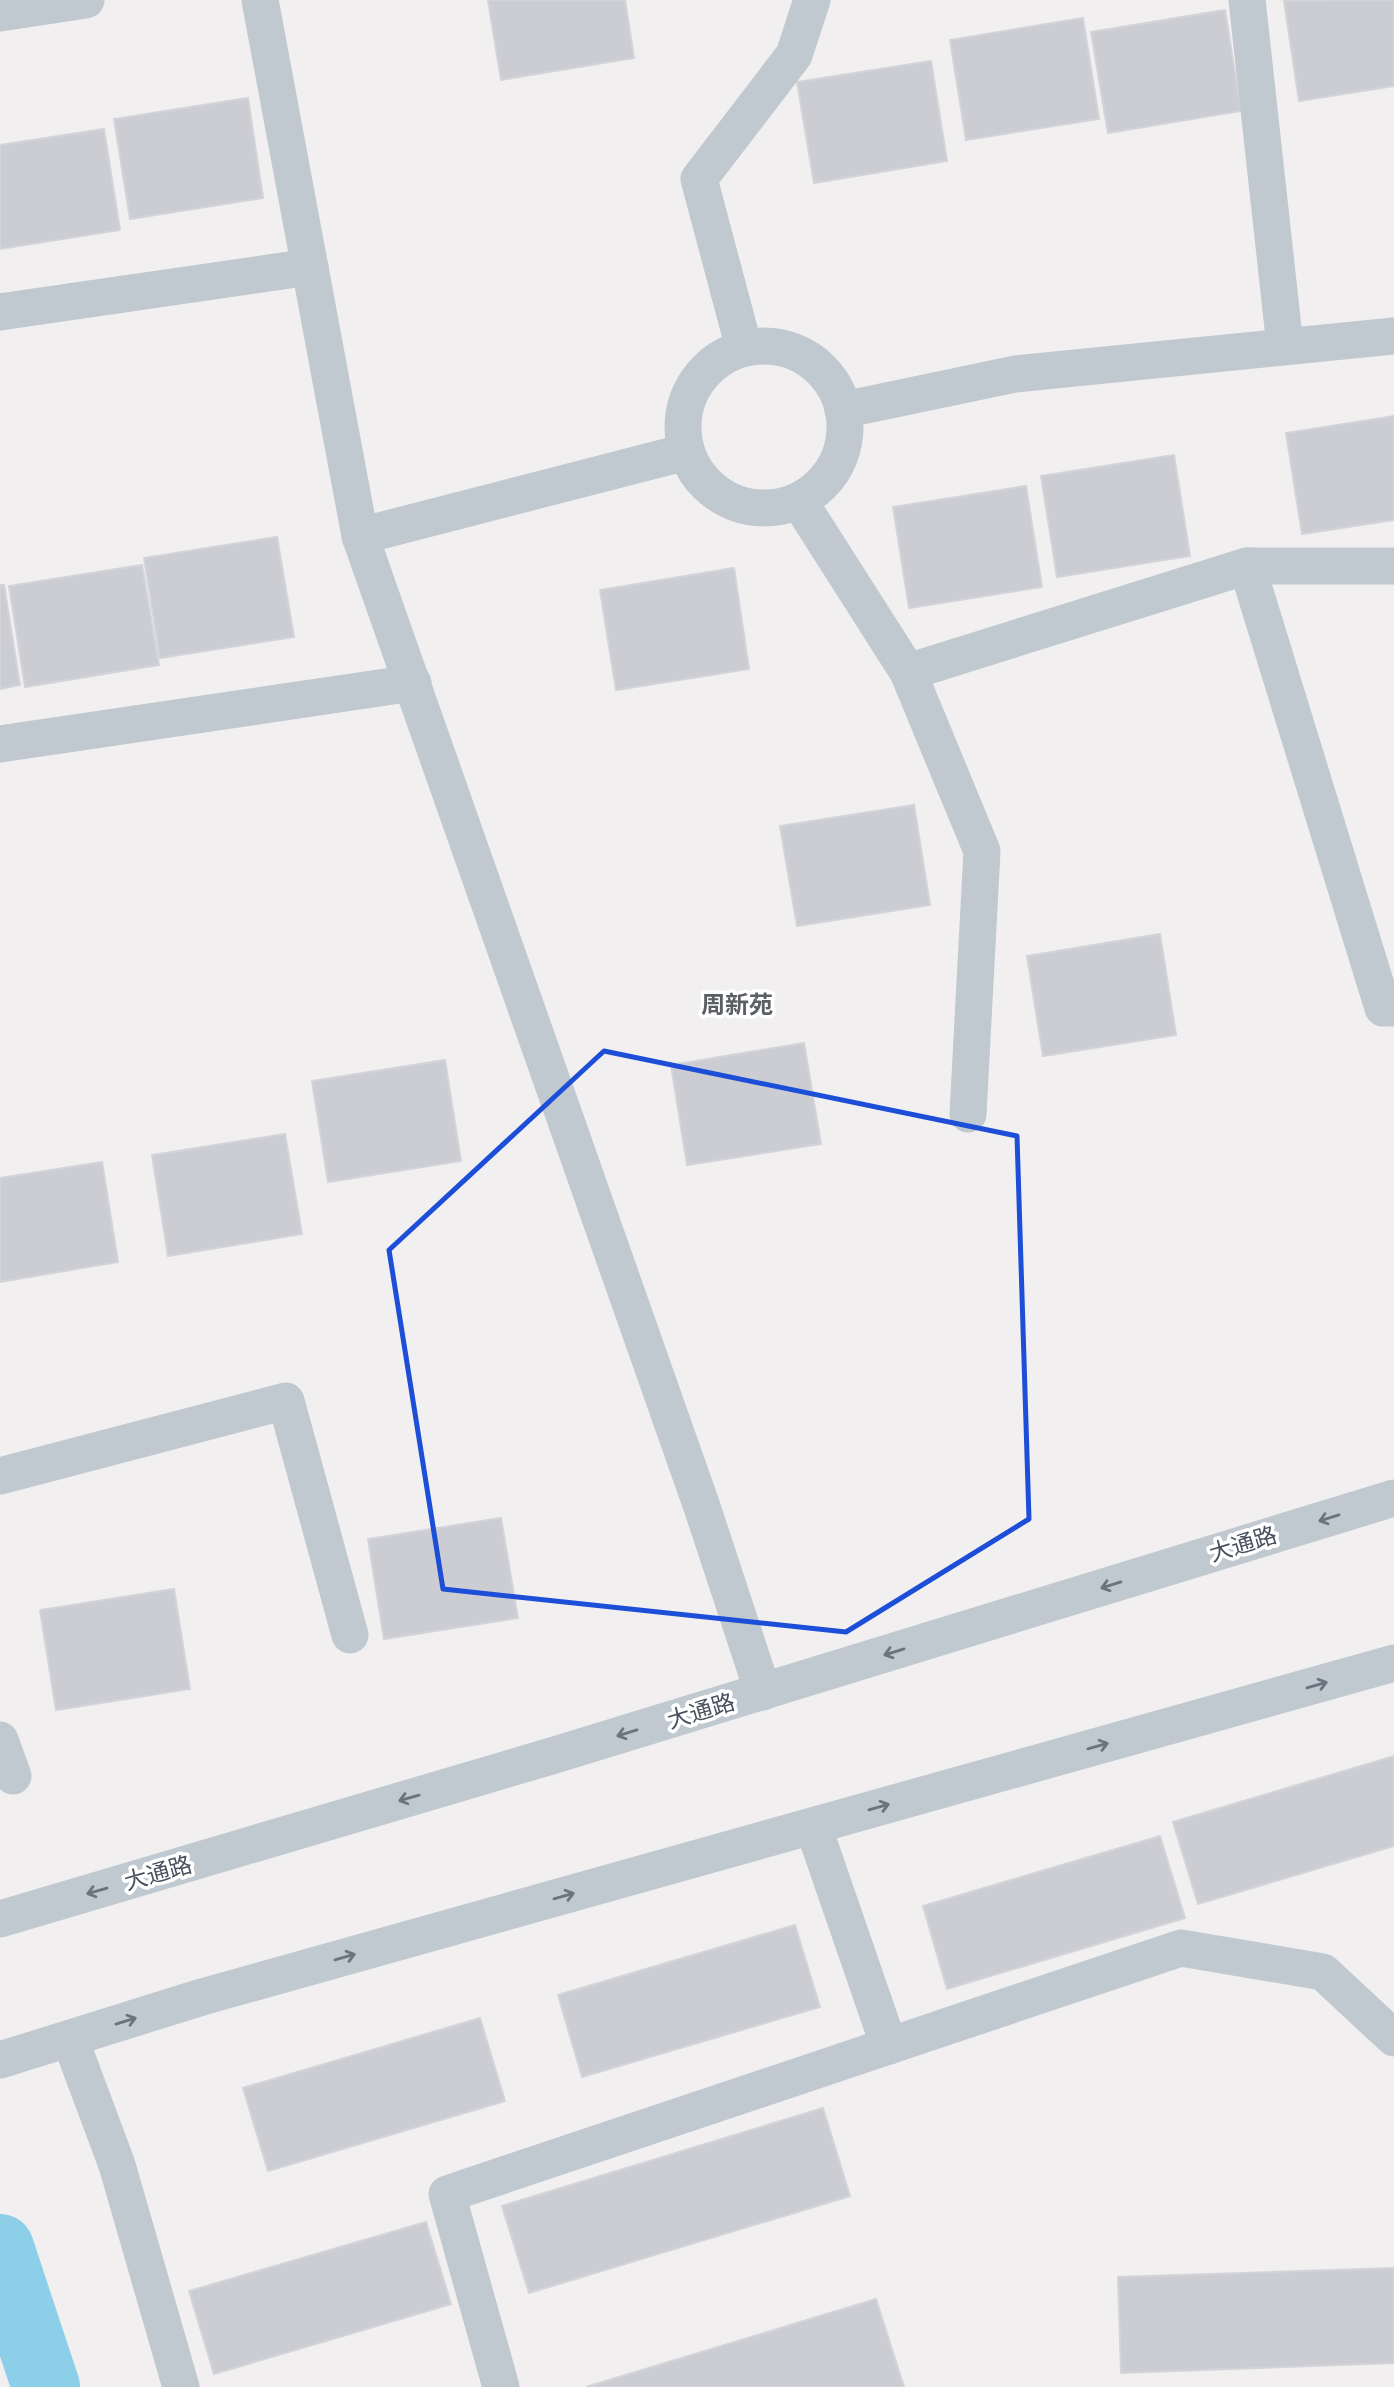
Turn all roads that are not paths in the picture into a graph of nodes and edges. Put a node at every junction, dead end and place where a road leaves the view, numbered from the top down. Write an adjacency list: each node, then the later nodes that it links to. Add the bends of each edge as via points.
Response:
1 (86, 0): 5 (street)
2 (260, 0): 6 (street)
3 (812, 0): 10 (street, via 793,55 699,179)
4 (1247, 0): 9 (street)
5 (0, 13)
6 (310, 267): 7 (street); 14 (street)
7 (0, 312)
8 (1394, 336): 9 (street)
9 (1285, 346): 11 (street, via 1015,374)
10 (744, 348): 11 (street, via 770,347 795,353 817,366 834,386); 12 (street, via 701,375 688,397 682,425)
11 (843, 410): 13 (street, via 845,436 838,462 822,484)
12 (686, 452): 13 (street, via 699,476 719,496 744,506 772,508); 14 (street)
13 (799, 501): 17 (street)
14 (360, 536): 18 (street)
15 (1247, 566): 16 (street); 17 (street); 20 (street, via 1382,1008)
16 (1394, 566)
17 (908, 672): 21 (street, via 982,851)
18 (413, 683): 19 (street); 26 (street)
19 (0, 744)
20 (1394, 1008)
21 (968, 1114)
22 (0, 1476): 24 (street, via 286,1401)
23 (1394, 1498): 26 (street, 大通路, one-way to 26)
24 (350, 1636)
25 (1394, 1663): 29 (street, one-way to 25)
26 (763, 1692): 30 (street, 大通路, one-way to 30)
27 (0, 1740): 28 (street)
28 (13, 1776)
29 (813, 1826): 32 (street, one-way to 29); 33 (street)
30 (3, 1918)
31 (1394, 2038): 33 (street, via 1323,1972 1181,1948)
32 (54, 2043): 34 (street); 35 (street, via 117,2165)
33 (889, 2046): 36 (street, via 447,2194)
34 (0, 2060)
35 (181, 2387)
36 (501, 2387)

